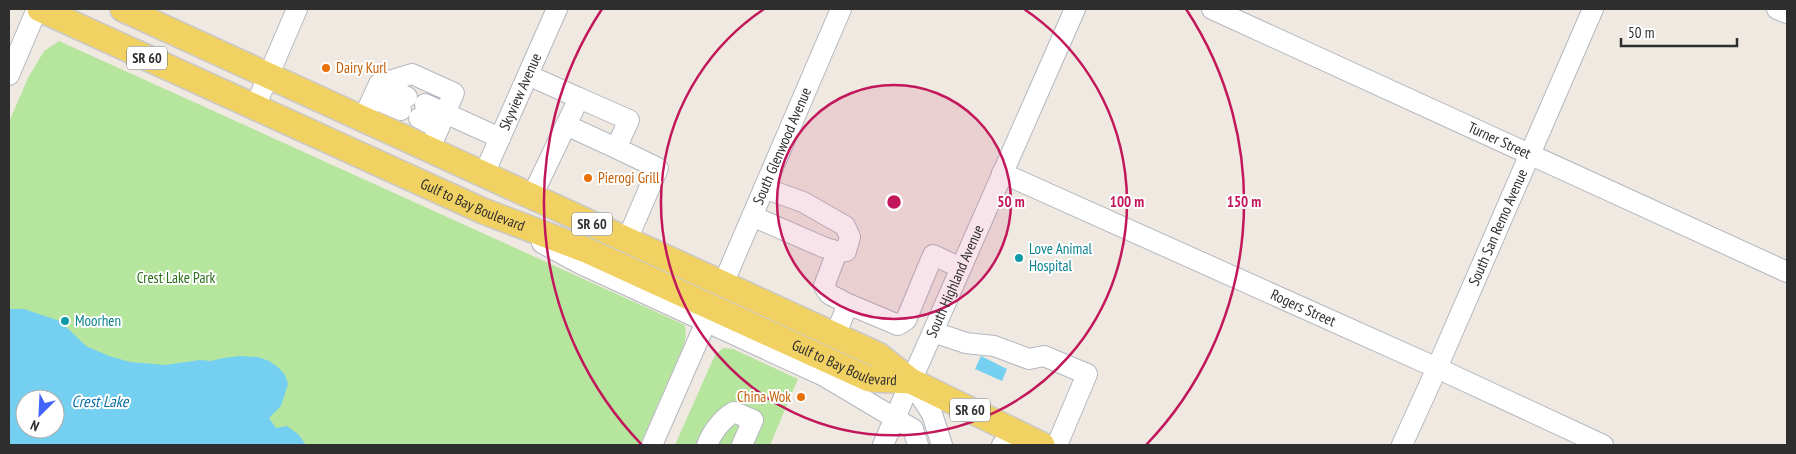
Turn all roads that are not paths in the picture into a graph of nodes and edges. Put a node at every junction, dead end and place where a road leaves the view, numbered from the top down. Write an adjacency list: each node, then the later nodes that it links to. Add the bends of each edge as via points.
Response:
1 (38, 9): 11 (street); 16 (main road, Gulf to Bay Boulevard / SR 60)
2 (123, 9): 13 (main road, Gulf to Bay Boulevard / SR 60)
3 (297, 9): 13 (street)
4 (557, 9): 12 (street, Skyview Avenue)
5 (841, 9): 25 (street, South Glenwood Avenue)
6 (1075, 9): 23 (street, South Highland Avenue)
7 (1212, 9): 21 (street, Turner Street)
8 (1592, 9): 21 (street, South San Remo Avenue)
9 (1777, 9): 10 (street)
10 (1787, 14)
11 (9, 75)
12 (528, 75): 14 (street); 19 (street, Skyview Avenue)
13 (268, 76): 15 (main road, Gulf to Bay Boulevard / SR 60); 16 (street)
14 (579, 98): 17 (street); 20 (street, via 629,120)
15 (371, 100): 18 (main road, Gulf to Bay Boulevard / SR 60); 18 (street, via 413,107); 18 (street, via 412,74 454,93)
16 (255, 107): 22 (main road, Gulf to Bay Boulevard / SR 60)
17 (566, 125): 20 (street); 26 (street)
18 (438, 130): 19 (street); 24 (main road, Gulf to Bay Boulevard / SR 60)
19 (500, 138): 24 (street, Skyview Avenue)
20 (616, 148): 29 (street, via 658,168)
21 (1529, 154): 32 (street, Turner Street); 38 (street, South San Remo Avenue)
22 (384, 166): 24 (main road, via 419,166 458,183 472,183); 27 (main road, Gulf to Bay Boulevard / SR 60)
23 (1002, 173): 31 (street, South Highland Avenue); 38 (street, Rogers Street)
24 (484, 174): 26 (main road, Gulf to Bay Boulevard / SR 60)
25 (764, 188): 28 (street, South Glenwood Avenue); 30 (street, via 803,202 845,226 850,237 846,251)
26 (532, 196): 29 (main road, Gulf to Bay Boulevard / SR 60)
27 (483, 210): 35 (street, via 581,264); 39 (main road, Gulf to Bay Boulevard / SR 60, via 586,250 869,379)
28 (752, 216): 30 (street); 33 (street, South Glenwood Avenue)
29 (626, 240): 33 (main road, Gulf to Bay Boulevard / SR 60)
30 (837, 252): 34 (street, via 824,286 829,294)
31 (961, 268): 34 (street, via 934,255 906,320 898,325); 36 (street, South Highland Avenue)
32 (1787, 272)
33 (723, 284): 37 (main road, Gulf to Bay Boulevard / SR 60)
34 (848, 304): 37 (street)
35 (706, 322): 40 (street, via 824,376); 42 (street)
36 (933, 332): 39 (street, South Highland Avenue); 49 (street, via 966,343 994,346 1029,359 1044,356 1087,374)
37 (835, 336): 39 (main road, Gulf to Bay Boulevard / SR 60, via 878,355)
38 (1437, 368): 50 (street, South San Remo Avenue); 51 (street, Rogers Street)
39 (911, 381): 40 (street, South Highland Avenue); 41 (main road, SR 60); 47 (street, Gulf to Bay Boulevard, via 932,414)
40 (895, 418): 45 (street, South Highland Avenue); 46 (street, via 913,430)
41 (1035, 442): 48 (street)
42 (652, 445)
43 (707, 445): 44 (street, via 726,416 734,412 753,420)
44 (742, 445)
45 (883, 445)
46 (918, 445)
47 (942, 445)
48 (1002, 445)
49 (1057, 445)
50 (1402, 445)
51 (1603, 445)

